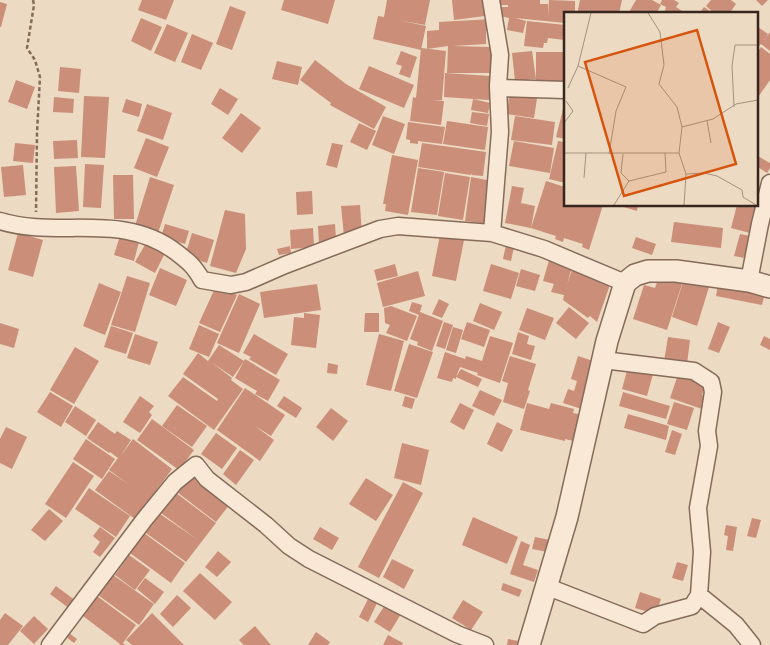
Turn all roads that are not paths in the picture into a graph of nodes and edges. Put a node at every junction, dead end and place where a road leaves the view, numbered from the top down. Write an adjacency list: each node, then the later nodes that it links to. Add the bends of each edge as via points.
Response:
1 (491, 0): 2 (street, via 500,55)
2 (498, 86): 3 (street); 6 (street, via 500,132)
3 (564, 90)
4 (770, 183): 7 (street)
5 (0, 221): 6 (street, via 36,228 105,228 139,234 164,243 194,267 202,280 231,285 380,229 414,226)
6 (492, 232): 8 (street, via 544,249)
7 (749, 281): 8 (street, via 690,272 648,271); 9 (street)
8 (625, 283): 10 (street)
9 (770, 287)
10 (603, 360): 11 (street, via 568,517); 12 (street, via 694,371 711,382 709,446 698,508 702,552)
11 (548, 587): 12 (street, via 643,624 655,616 692,606); 15 (street)
12 (700, 595): 16 (street, via 736,625)
13 (50, 645): 14 (street, via 174,482 196,465 207,479 309,559)
14 (485, 645)
15 (530, 645)
16 (752, 645)

